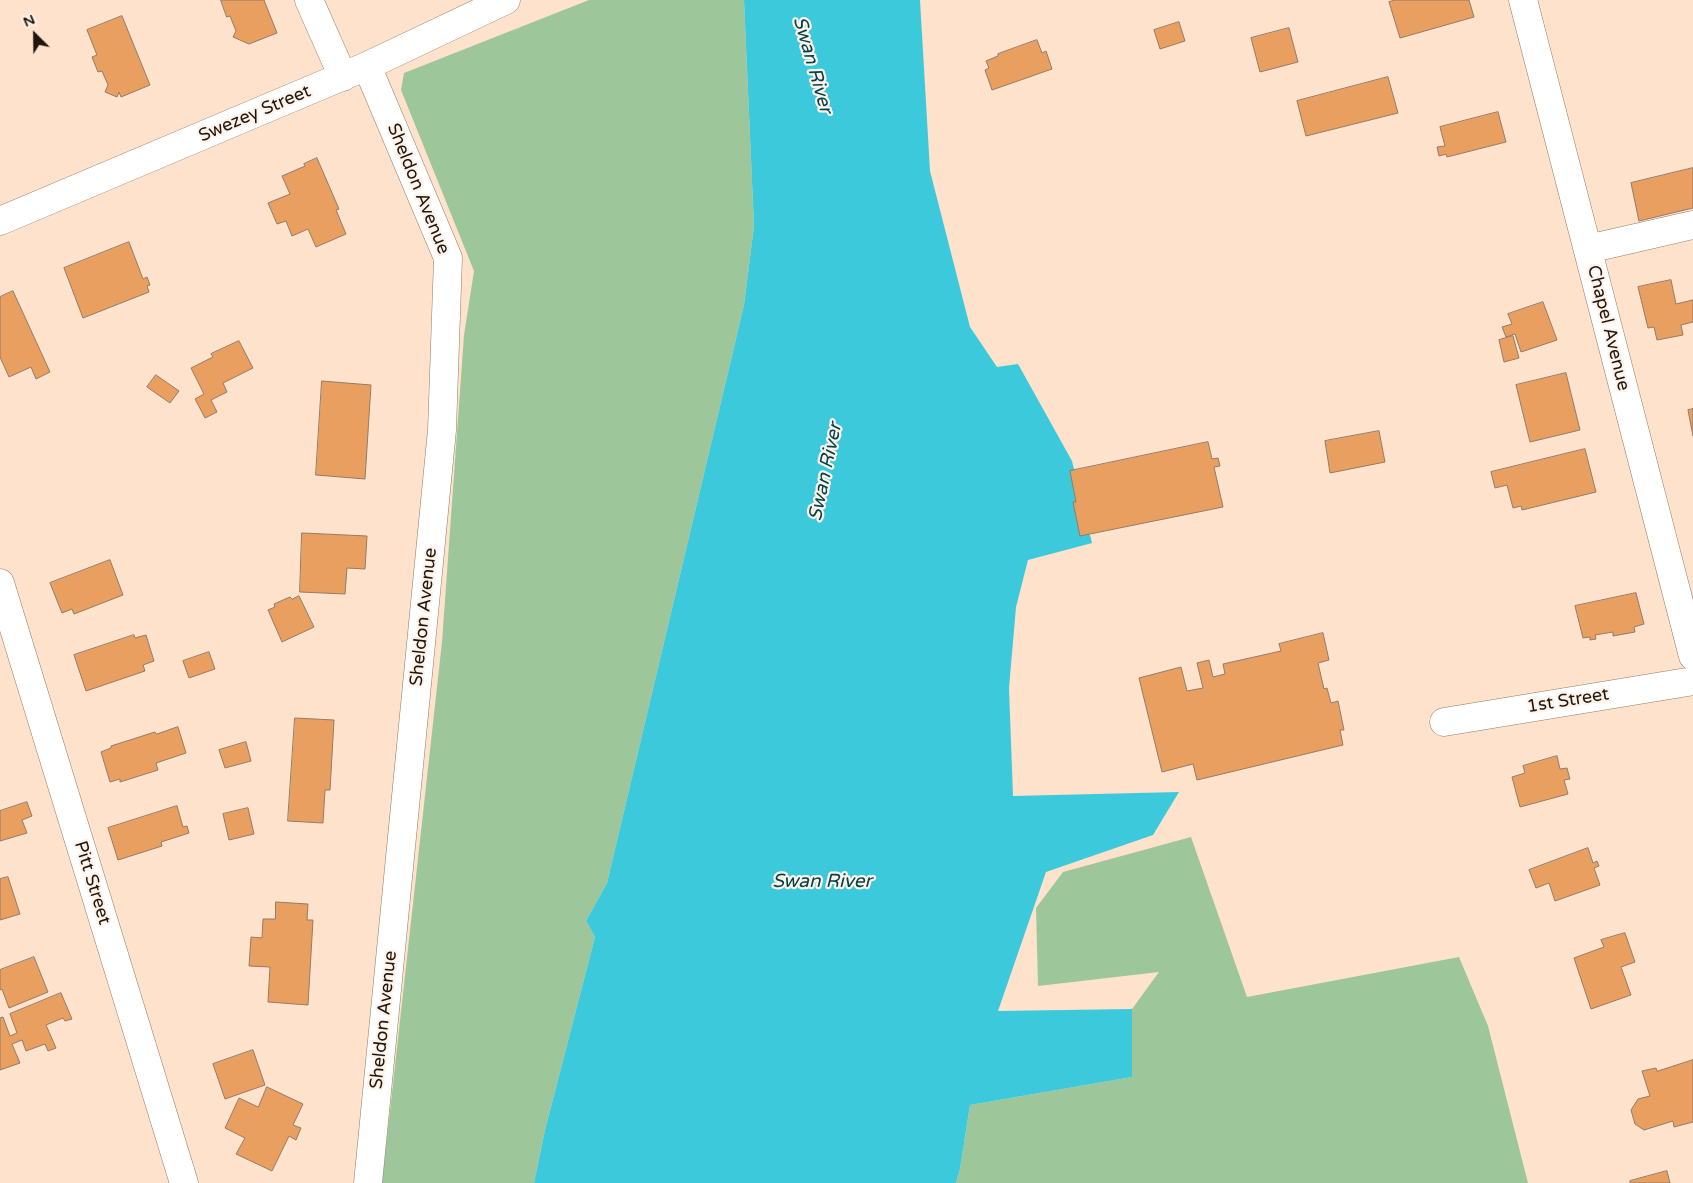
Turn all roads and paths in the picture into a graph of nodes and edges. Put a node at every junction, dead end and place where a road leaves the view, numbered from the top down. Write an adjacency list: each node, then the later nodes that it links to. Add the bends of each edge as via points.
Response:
1 (309, 0): 4 (street, Sheldon Avenue)
2 (506, 0): 4 (street, Swezey Street)
3 (1522, 0): 7 (street, Chapel Avenue)
4 (355, 72): 5 (street, Swezey Street); 13 (street, Sheldon Avenue, via 448,258 442,430)
5 (0, 220)
6 (1693, 225): 7 (street)
7 (1588, 249): 9 (street, Chapel Avenue)
8 (0, 583): 12 (street, Pitt Street)
9 (1693, 656)
10 (1693, 681): 11 (street, 1st Street)
11 (1444, 722)
12 (184, 1183)
13 (368, 1183)

